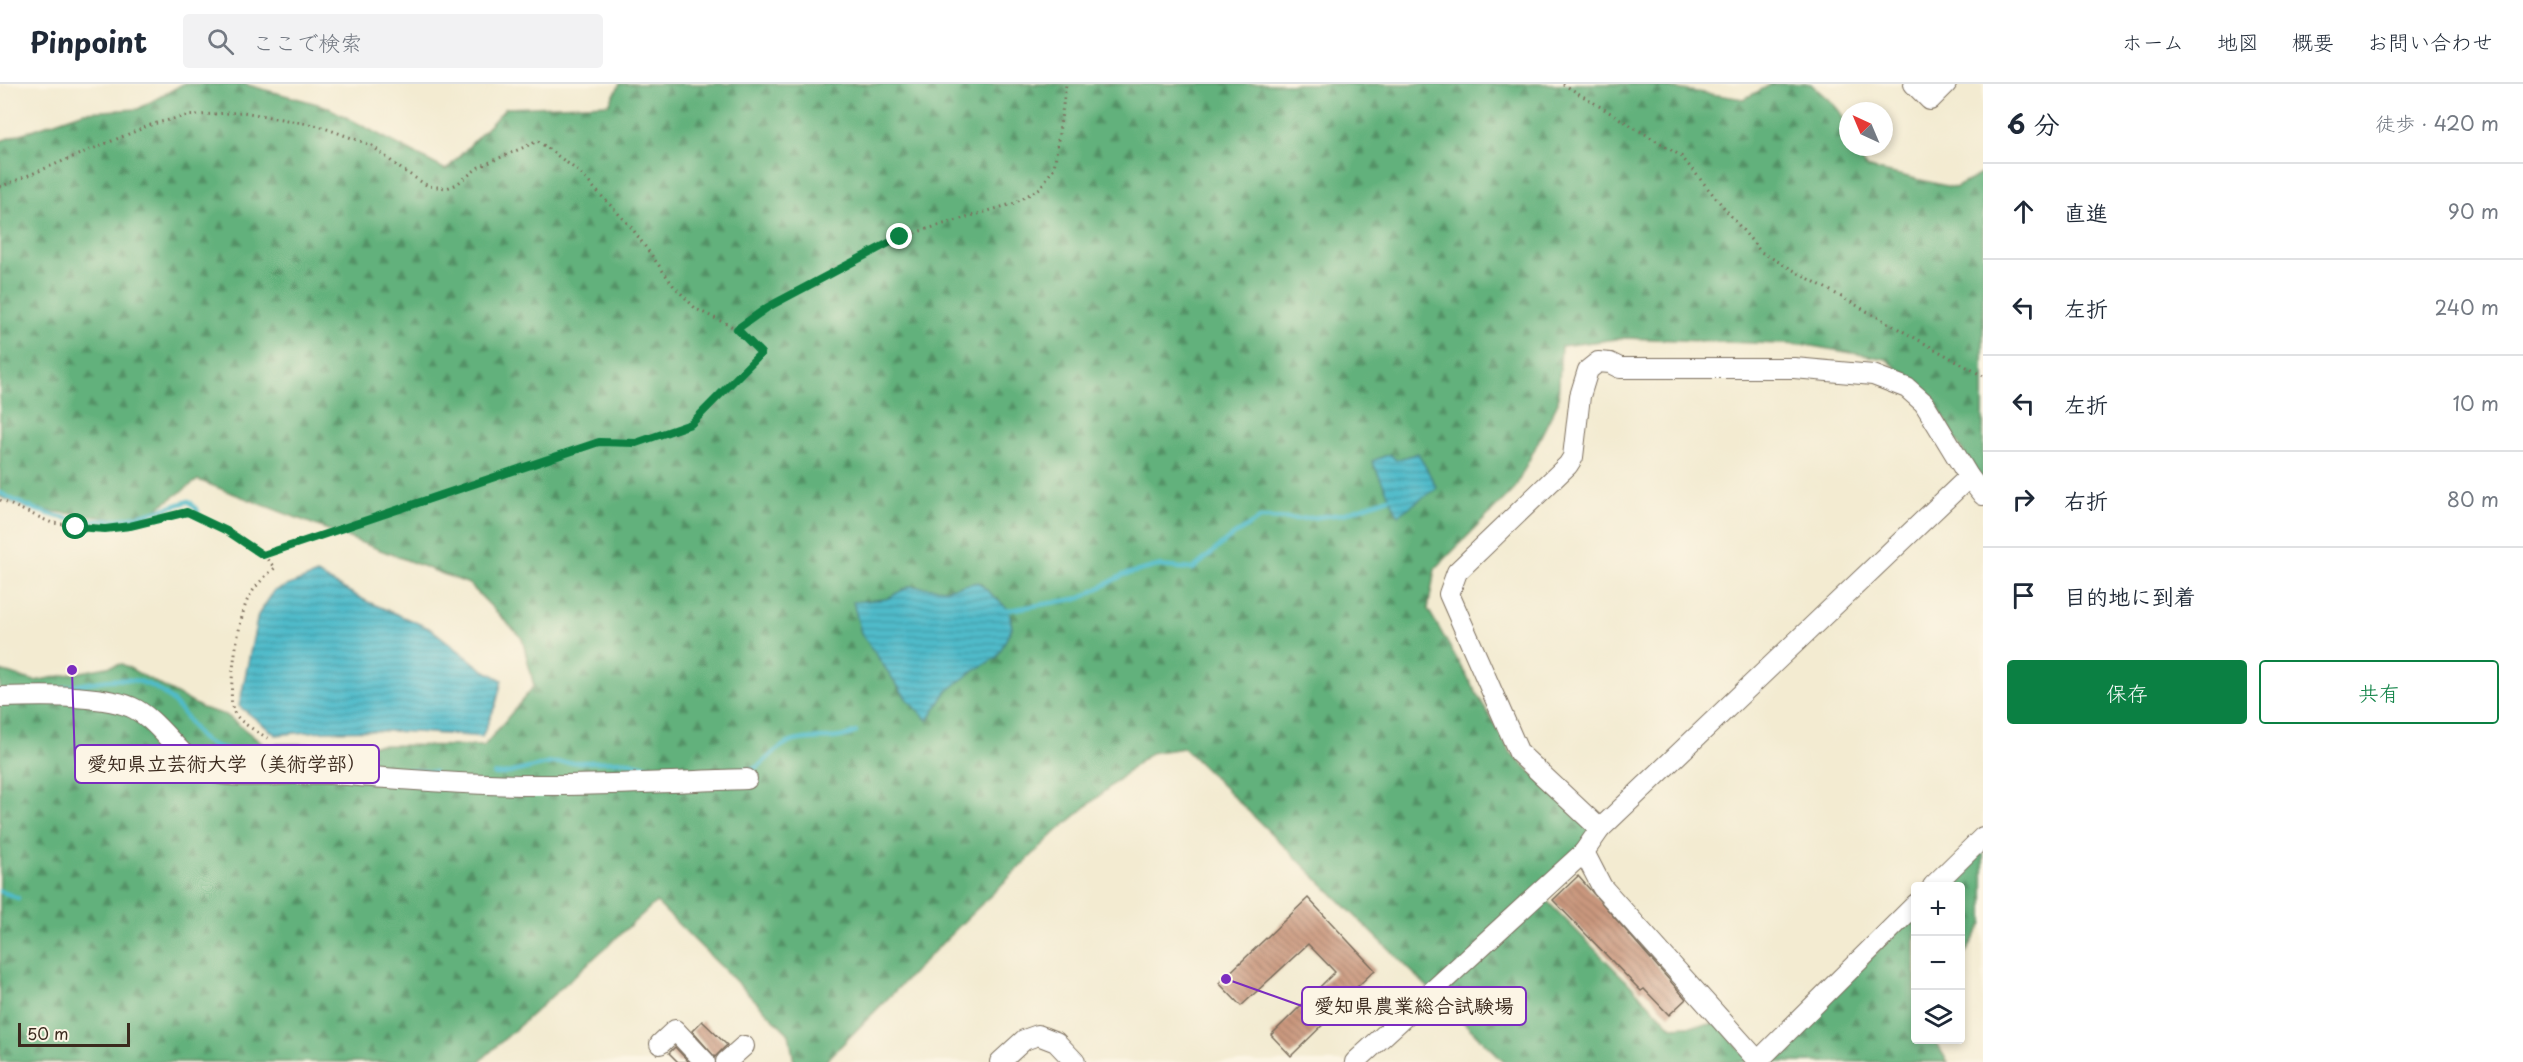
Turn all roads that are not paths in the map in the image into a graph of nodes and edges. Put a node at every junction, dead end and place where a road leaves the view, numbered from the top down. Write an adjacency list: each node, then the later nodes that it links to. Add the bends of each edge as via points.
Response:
1 (1914, 84): 2 (street, via 1930,100)
2 (1946, 84)
3 (1969, 477): 4 (street); 7 (street); 7 (street, via 1924,403 1907,388 1873,375 1794,368 1620,368 1598,362 1588,370 1580,396 1573,457 1457,572 1449,594 1519,753)
4 (1983, 495)
5 (0, 696): 6 (street, via 61,696 130,707 148,718 195,763 219,774 328,774 491,784)
6 (747, 779)
7 (1600, 829): 9 (street)
8 (1983, 837): 10 (street)
9 (1584, 852): 18 (street); 19 (street, via 1602,887)
10 (1937, 882)
11 (1911, 909): 19 (street)
12 (660, 1044): 14 (street, via 675,1030)
13 (744, 1046): 15 (street)
14 (705, 1062)
15 (726, 1062)
16 (1000, 1062): 17 (street, via 1024,1040 1038,1035 1056,1042)
17 (1075, 1062)
18 (1355, 1062)
19 (1757, 1062)

